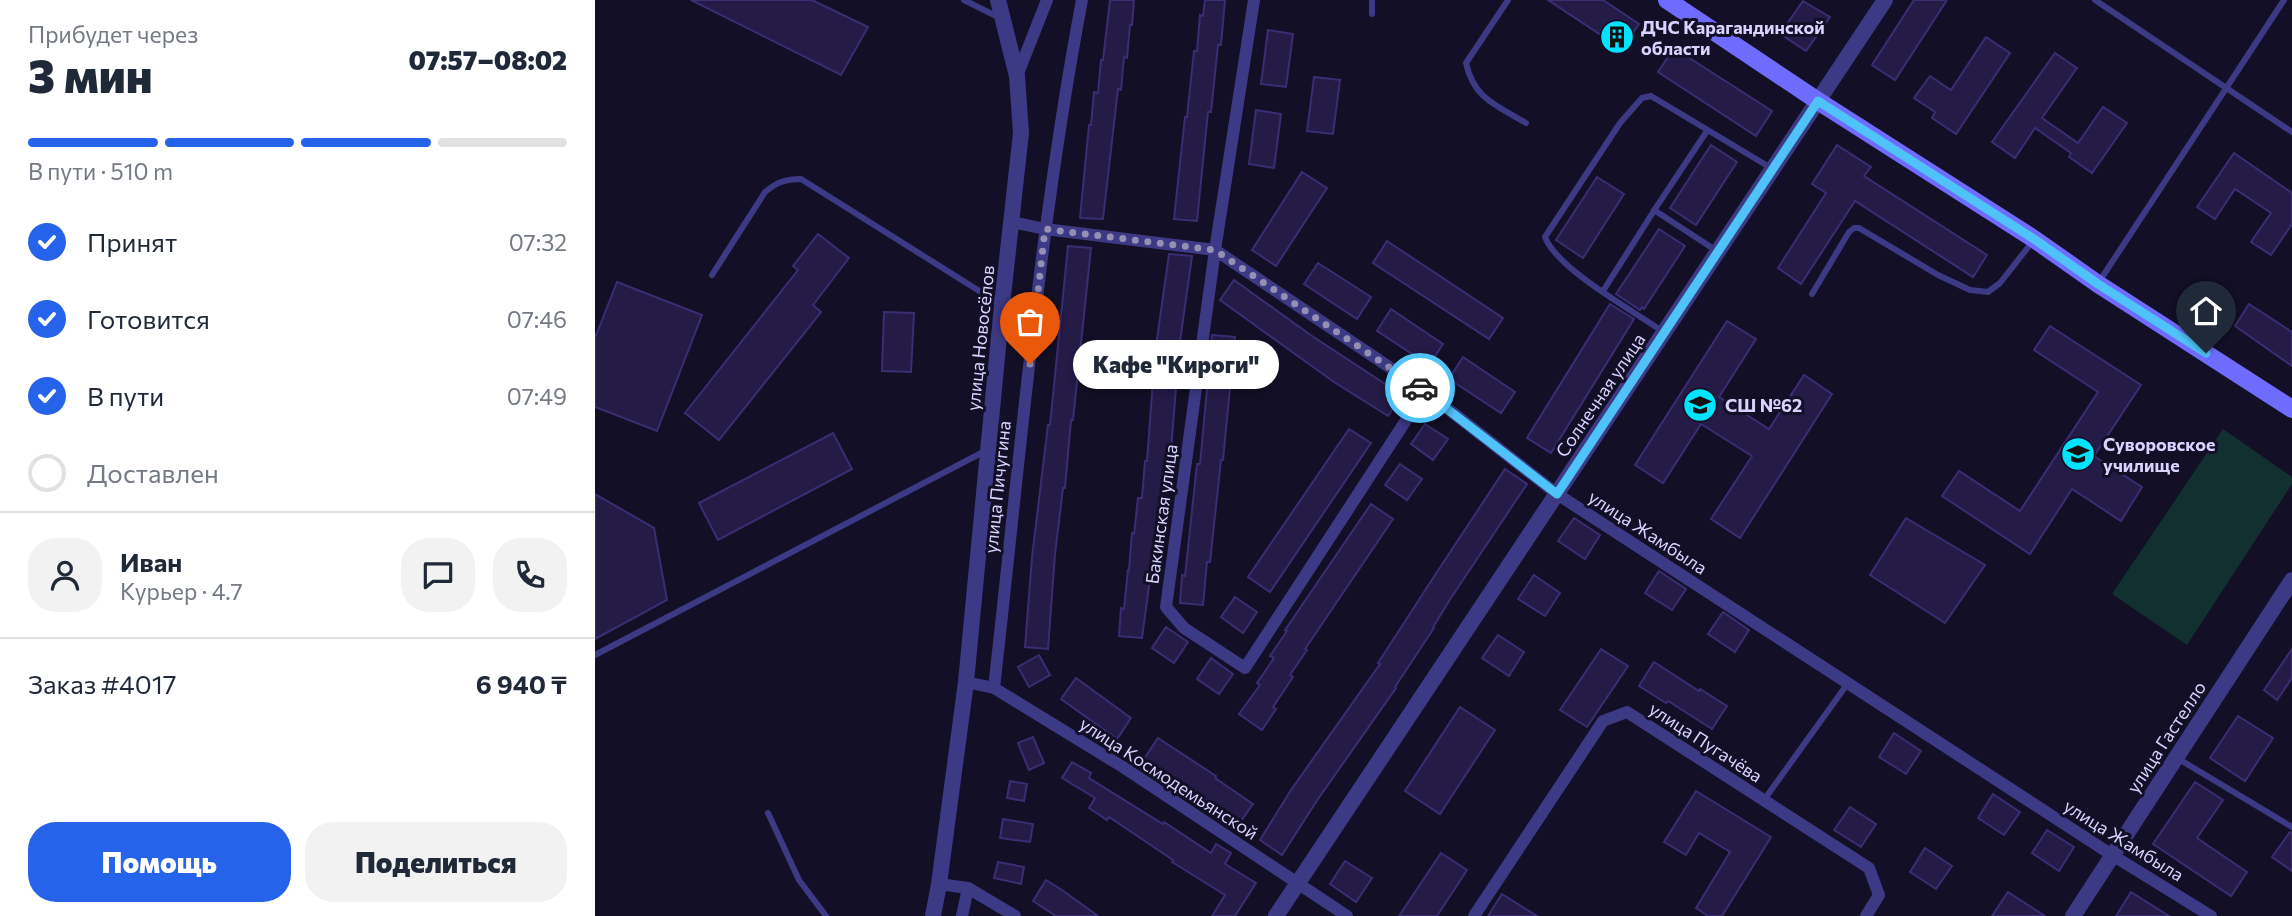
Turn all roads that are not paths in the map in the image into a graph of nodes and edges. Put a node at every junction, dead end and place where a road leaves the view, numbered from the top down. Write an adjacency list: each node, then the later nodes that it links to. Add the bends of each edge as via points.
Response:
1 (964, 0): 13 (lane)
2 (998, 0): 13 (street, улица Новосёлов)
3 (1047, 0): 14 (street)
4 (1082, 0): 23 (street, улица Пичугина)
5 (1254, 0): 25 (street, Бакинская улица)
6 (1372, 0): 12 (lane)
7 (1509, 0): 17 (lane, via 1466,63 1474,88)
8 (1668, 0): 16 (main road)
9 (1885, 0): 16 (street, Солнечная улица)
10 (2095, 0): 15 (lane)
11 (2284, 0): 15 (lane)
12 (1372, 14)
13 (1005, 20): 14 (street, улица Новосёлов)
14 (1017, 76): 22 (street, улица Новосёлов, via 1021,133)
15 (2226, 89): 19 (lane); 28 (lane)
16 (1818, 101): 20 (street, Солнечная улица); 24 (main road)
17 (1526, 123)
18 (1707, 131): 20 (lane); 21 (lane); 29 (lane, via 1651,96 1641,98 1545,237 1549,249 1570,269)
19 (2292, 132)
20 (1773, 169): 26 (street, Солнечная улица)
21 (1654, 210): 26 (lane); 29 (lane)
22 (1012, 222): 23 (street, улица Жамбыла); 31 (street, улица Новосёлов)
23 (1045, 229): 25 (street, улица Жамбыла); 41 (street, улица Пичугина)
24 (2034, 239): 28 (main road); 30 (lane, via 1988,292 1970,290 1938,275 1854,228)
25 (1215, 250): 33 (street, улица Жамбыла); 33 (street, Бакинская улица, via 1166,607 1184,628 1245,668)
26 (1718, 252): 32 (street, Солнечная улица)
27 (712, 275): 31 (lane, via 765,192 787,179 801,179)
28 (2098, 284): 34 (main road)
29 (1603, 291): 32 (lane)
30 (1812, 294)
31 (1002, 305): 35 (street, улица Новосёлов)
32 (1665, 332): 36 (street, Солнечная улица)
33 (1425, 391): 36 (street, улица Жамбыла)
34 (2292, 409)
35 (989, 449): 38 (lane); 39 (street, улица Новосёлов)
36 (1557, 494): 40 (street, улица Жамбыла); 48 (street, Солнечная улица)
37 (2292, 581): 42 (street, улица Гастелло)
38 (595, 655)
39 (966, 682): 41 (street, улица Космодемьянской); 47 (street)
40 (1848, 683): 43 (lane); 46 (street, улица Жамбыла)
41 (994, 688): 48 (street, улица Космодемьянской, via 1123,767)
42 (2176, 757): 45 (lane); 46 (street, улица Гастелло)
43 (1764, 800): 56 (street, улица Пугачёва, via 1627,712 1603,721); 57 (street, улица Пугачёва, via 1869,868 1879,895)
44 (768, 813): 50 (lane, via 799,880)
45 (2292, 827)
46 (2112, 855): 58 (street, улица Гастелло); 59 (street, улица Жамбыла)
47 (939, 884): 49 (street); 51 (street)
48 (1298, 884): 54 (street, Солнечная улица); 55 (street, улица Космодемьянской)
49 (968, 888): 52 (street); 53 (street)
50 (826, 916)
51 (933, 916)
52 (963, 916)
53 (1015, 916)
54 (1276, 916)
55 (1347, 916)
56 (1474, 916)
57 (1866, 916)
58 (2073, 916)
59 (2211, 916)

